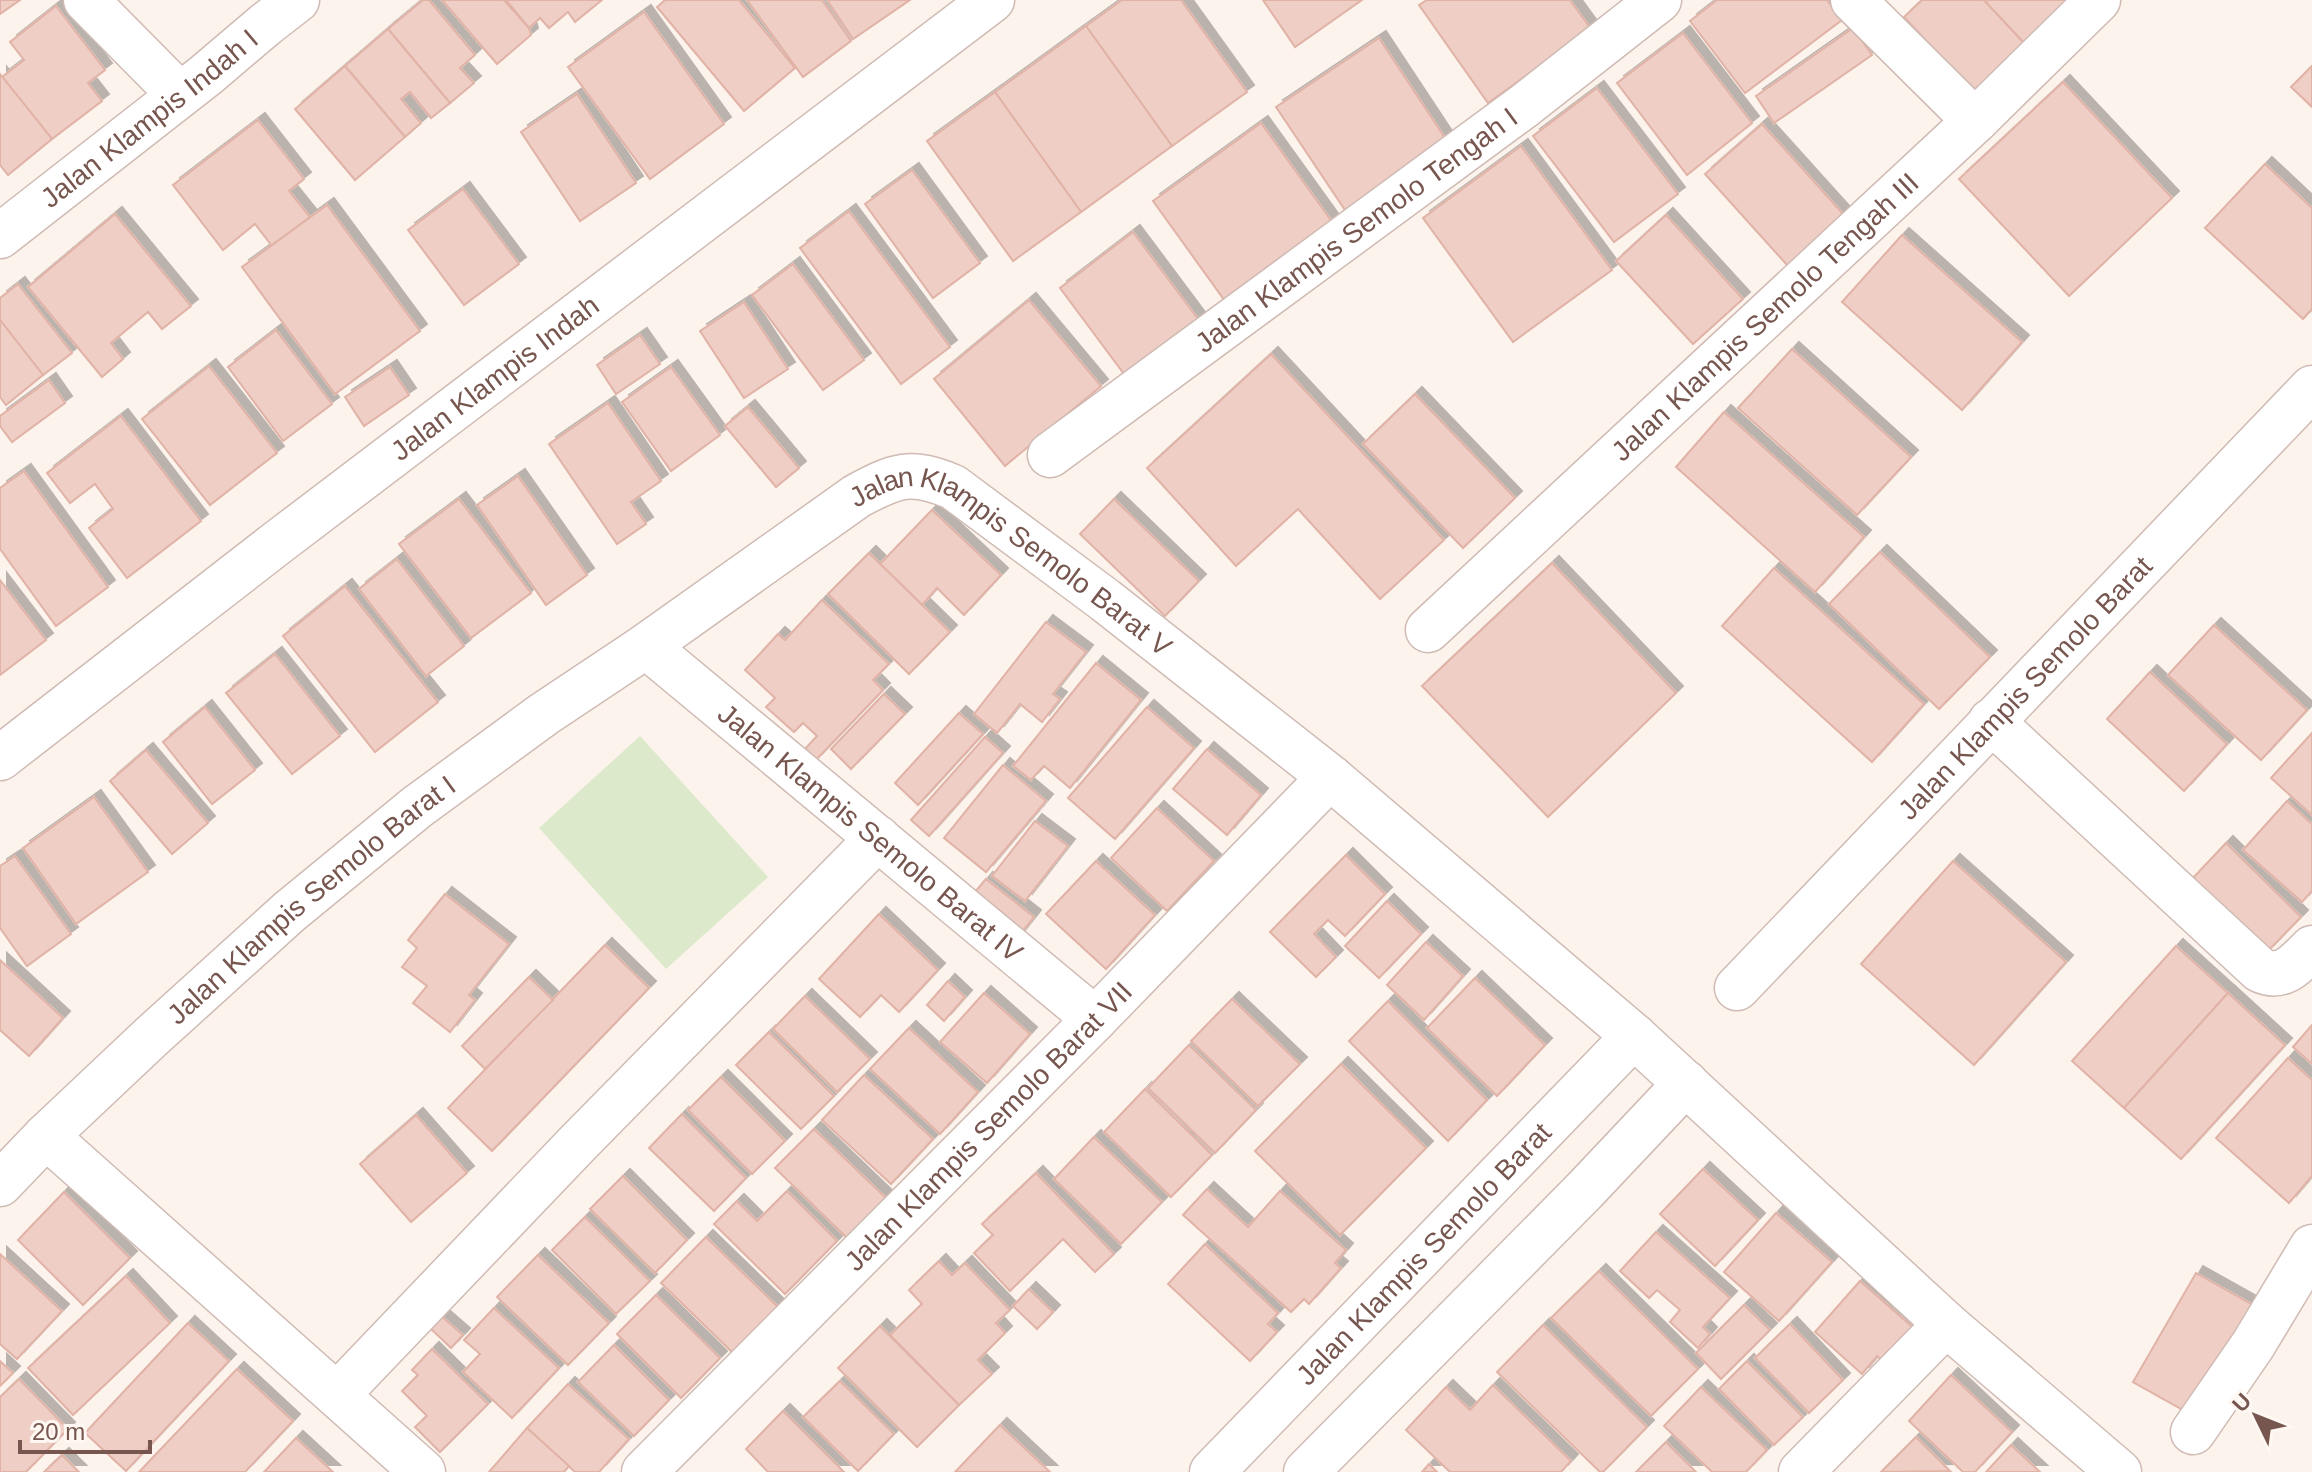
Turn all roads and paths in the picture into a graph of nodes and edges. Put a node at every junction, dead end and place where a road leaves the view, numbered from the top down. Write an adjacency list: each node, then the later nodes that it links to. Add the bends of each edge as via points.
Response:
1 (86, 0): 7 (street)
2 (992, 0): 15 (street, Jalan Klampis Indah)
3 (1659, 0): 11 (street, Jalan Klampis Semolo Tengah I, via 1524,106)
4 (1853, 0): 8 (street)
5 (2098, 0): 8 (street, Jalan Klampis Semolo Tengah III)
6 (263, 16): 7 (street, Jalan Klampis Indah I)
7 (193, 85): 9 (street, Jalan Klampis Indah I)
8 (1975, 121): 12 (street, Jalan Klampis Semolo Tengah III)
9 (0, 236)
10 (2312, 388): 14 (street, Jalan Klampis Semolo Barat)
11 (1050, 455)
12 (1428, 630)
13 (646, 646): 16 (street, Jalan Klampis Semolo Barat V, via 857,496 886,480 934,478 1093,592); 17 (street, Jalan Klampis Semolo Barat IV); 23 (street, Jalan Klampis Semolo Barat I, via 417,807 289,912)
14 (1991, 721): 18 (street, via 2260,970 2282,972); 19 (street, Jalan Klampis Semolo Barat)
15 (0, 758)
16 (1330, 777): 20 (street, Jalan Klampis Semolo Barat VII); 21 (street)
17 (878, 838): 20 (street, Jalan Klampis Semolo Barat IV); 27 (street)
18 (2312, 948)
19 (1737, 988)
20 (1095, 1019): 30 (street, Jalan Klampis Semolo Barat VII)
21 (1634, 1036): 22 (street); 31 (street, Jalan Klampis Semolo Barat)
22 (1686, 1083): 26 (street); 32 (street)
23 (46, 1136): 24 (street, Jalan Klampis Semolo Barat I); 27 (street)
24 (0, 1184)
25 (2312, 1247): 28 (street)
26 (1946, 1324): 33 (street); 34 (street)
27 (337, 1395): 29 (street)
28 (2193, 1432)
29 (423, 1472)
30 (644, 1472)
31 (1212, 1472)
32 (1306, 1472)
33 (1801, 1472)
34 (2119, 1472)

